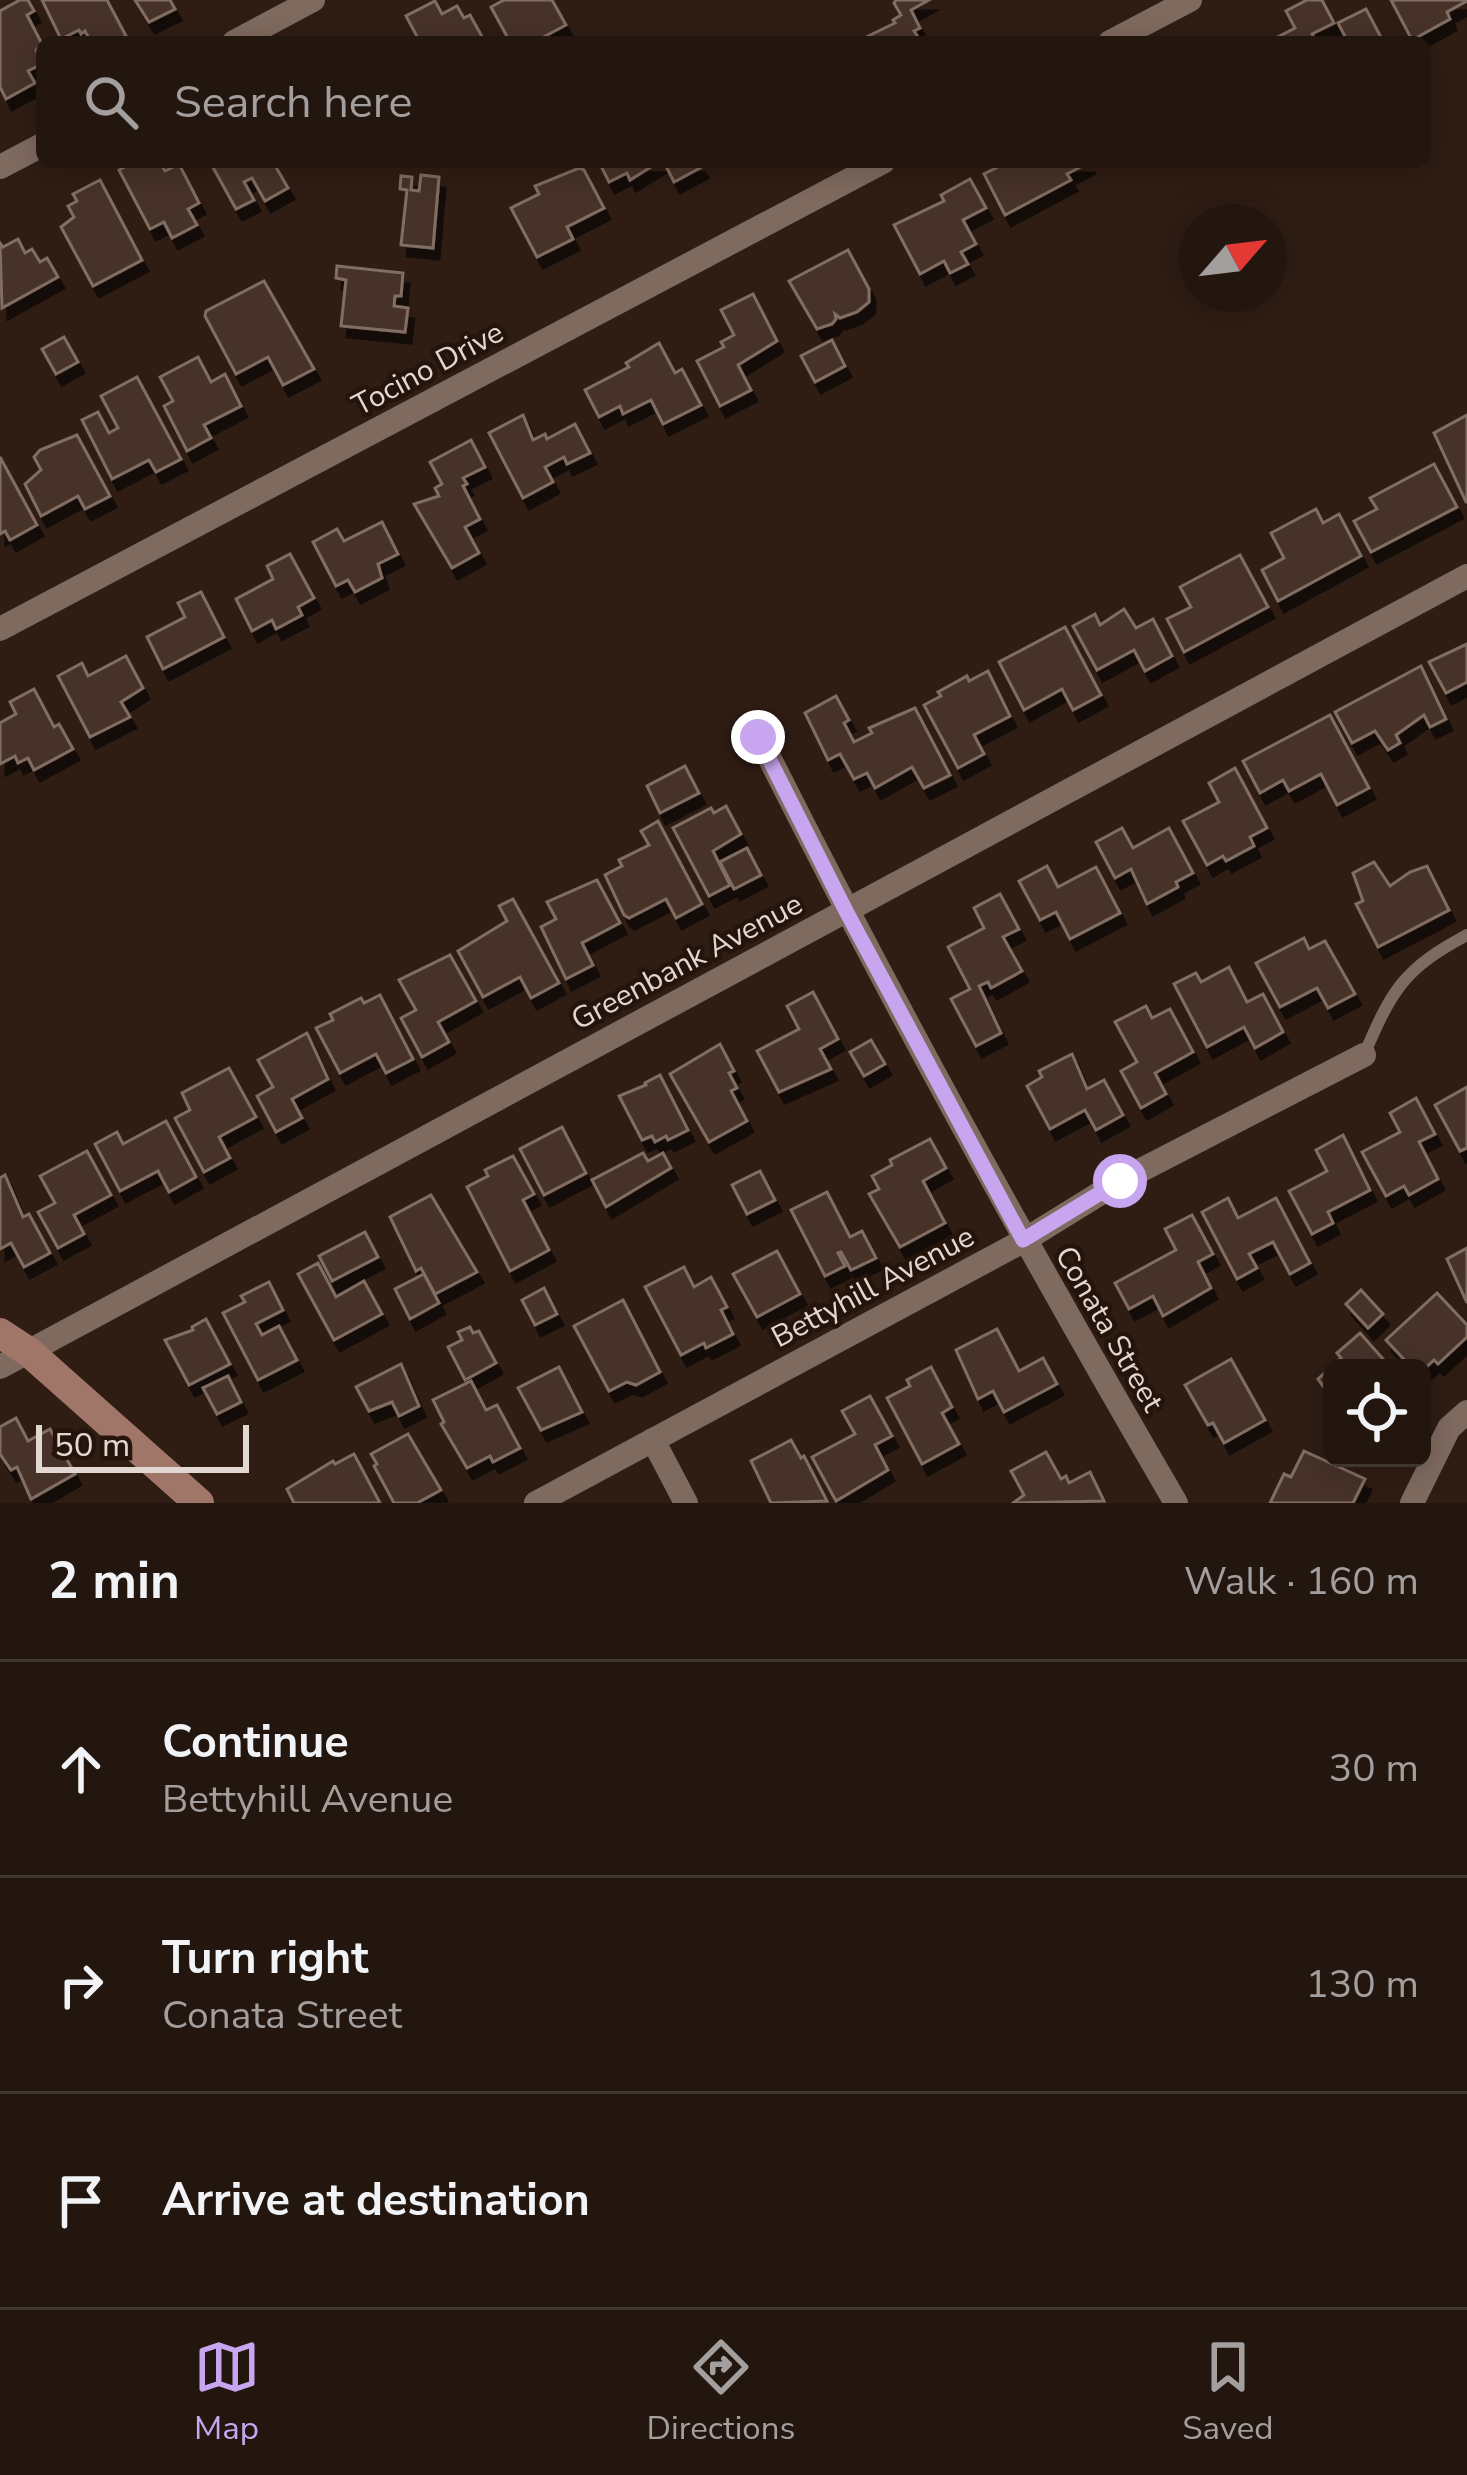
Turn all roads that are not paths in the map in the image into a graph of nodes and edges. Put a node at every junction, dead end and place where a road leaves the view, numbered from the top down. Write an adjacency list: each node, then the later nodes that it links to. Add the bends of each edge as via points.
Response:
1 (313, 0): 3 (street)
2 (1190, 0): 4 (street)
3 (245, 36)
4 (1121, 36)
5 (36, 148): 6 (street)
6 (0, 167)
7 (873, 168): 9 (street, Tocino Drive)
8 (1467, 576): 11 (street, Greenbank Avenue)
9 (0, 629)
10 (758, 737): 11 (street, Conata Street)
11 (846, 911): 14 (street, Conata Street); 16 (street, Greenbank Avenue)
12 (1467, 935): 13 (lane, via 1399,982)
13 (1364, 1054): 14 (street, Bettyhill Avenue)
14 (1023, 1240): 19 (street, Bettyhill Avenue); 23 (street, Conata Street)
15 (0, 1333): 16 (street)
16 (29, 1352): 17 (street, Greenbank Avenue); 20 (street)
17 (0, 1367)
18 (1467, 1412): 24 (street, via 1449,1428)
19 (653, 1440): 21 (street, Bettyhill Avenue); 22 (street)
20 (199, 1503)
21 (536, 1503)
22 (686, 1503)
23 (1176, 1503)
24 (1412, 1503)

